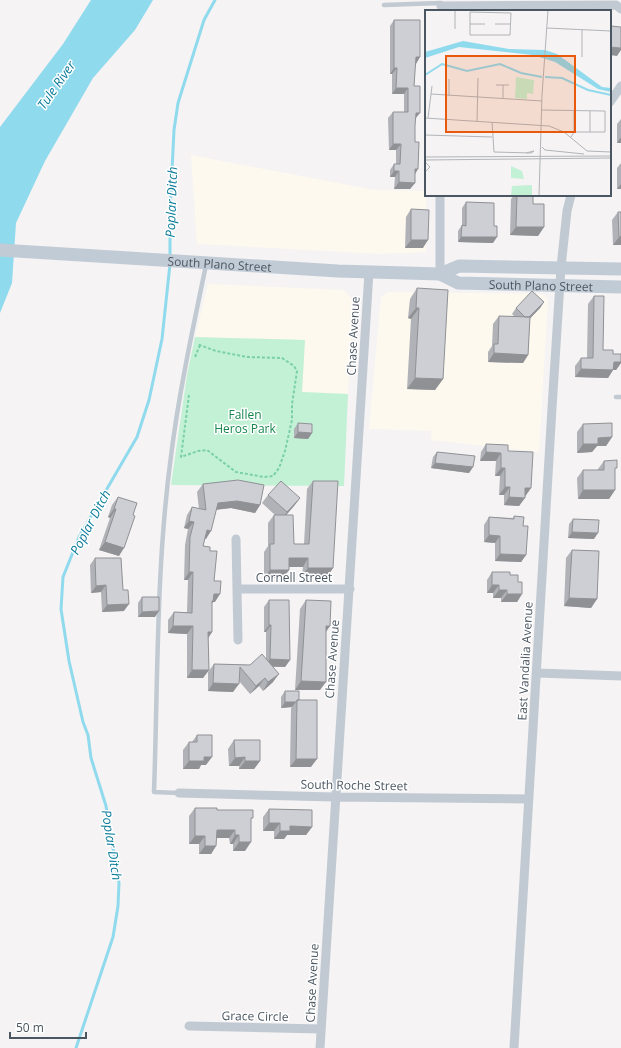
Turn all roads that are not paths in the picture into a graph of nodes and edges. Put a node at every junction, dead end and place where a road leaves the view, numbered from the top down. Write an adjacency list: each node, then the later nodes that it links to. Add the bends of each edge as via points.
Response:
1 (384, 5): 2 (lane)
2 (441, 5): 3 (street)
3 (618, 5)
4 (621, 86): 5 (street)
5 (611, 101)
6 (440, 196): 12 (street)
7 (571, 196): 13 (street, East Vandalia Avenue)
8 (0, 250): 9 (main road, South Plano Street)
9 (206, 263): 11 (main road, South Plano Street); 21 (lane, via 171,456 160,574 154,792)
10 (621, 269): 13 (main road, South Plano Street)
11 (369, 272): 12 (main road, South Plano Street); 17 (street, Chase Avenue)
12 (440, 274): 13 (main road, South Plano Street, via 459,266); 13 (main road, South Plano Street, via 458,283)
13 (561, 276): 14 (main road, South Plano Street); 19 (street, East Vandalia Avenue, via 545,514)
14 (621, 287)
15 (236, 539): 16 (street)
16 (238, 589): 17 (street, Cornell Street); 18 (street)
17 (350, 589): 22 (street, Chase Avenue)
18 (238, 640)
19 (538, 673): 20 (street); 23 (street, East Vandalia Avenue)
20 (621, 676)
21 (179, 793): 22 (street, South Roche Street)
22 (334, 797): 23 (street, South Roche Street); 25 (street, Chase Avenue)
23 (528, 799): 27 (street, East Vandalia Avenue)
24 (189, 1026): 25 (street, Grace Circle)
25 (321, 1029): 26 (street, Chase Avenue)
26 (320, 1048)
27 (514, 1048)

